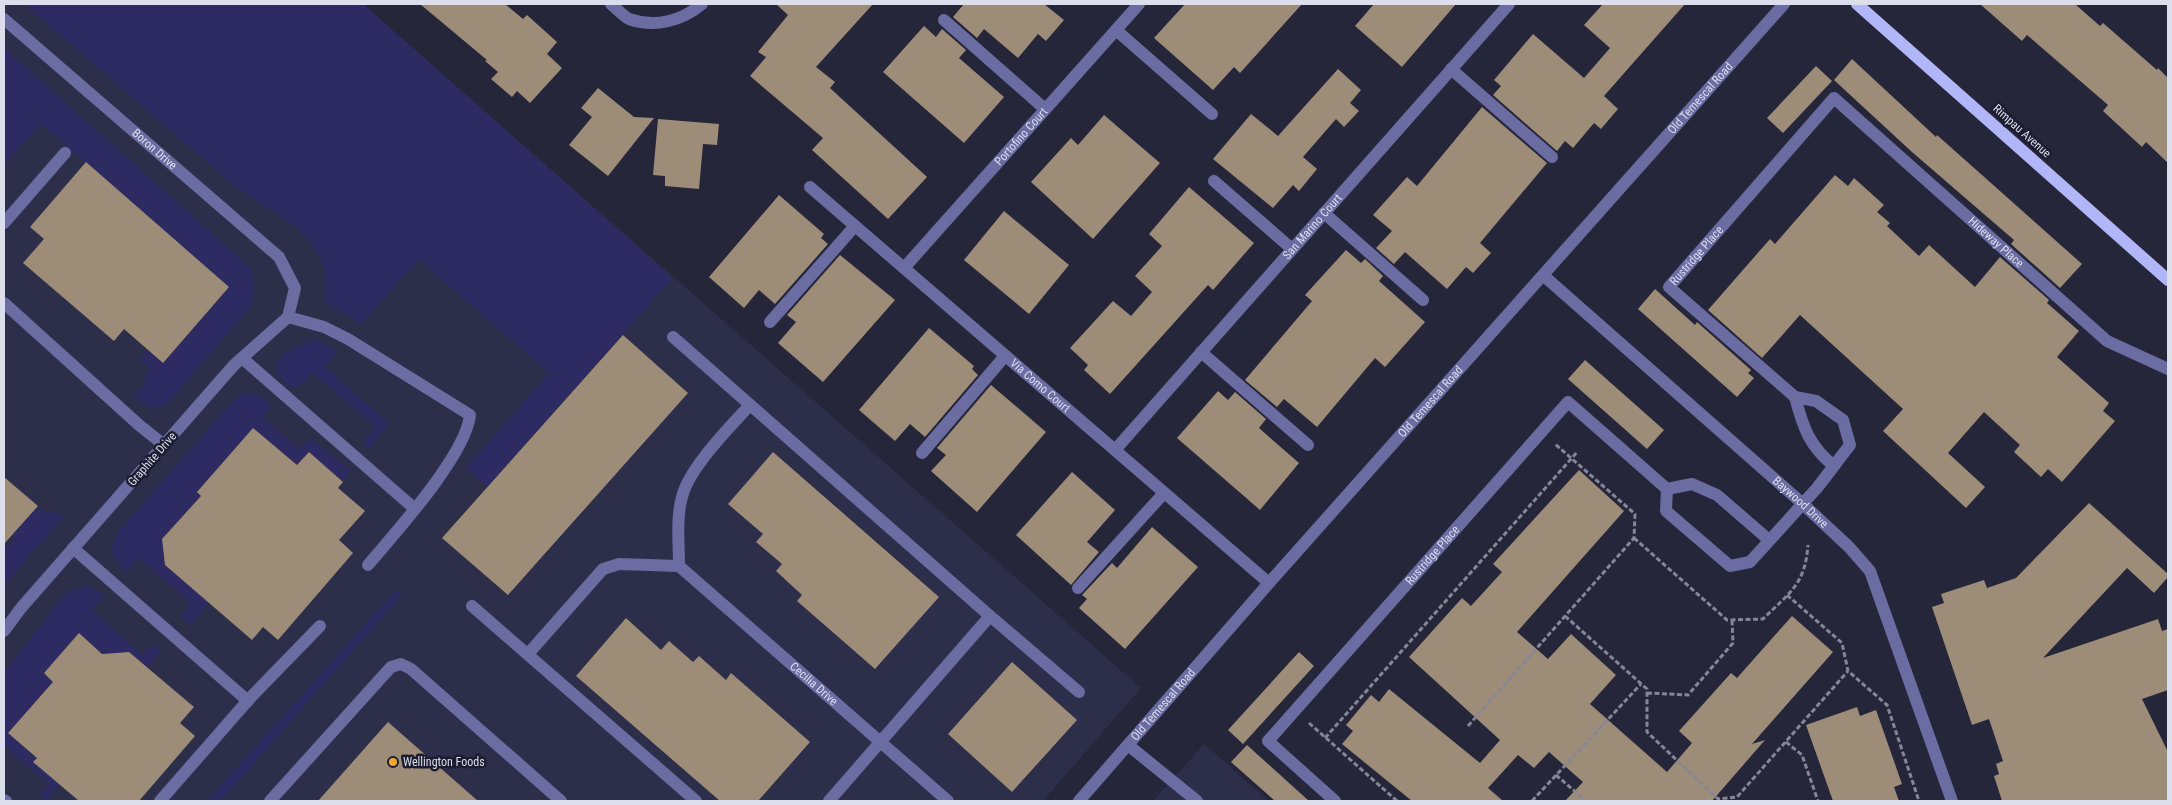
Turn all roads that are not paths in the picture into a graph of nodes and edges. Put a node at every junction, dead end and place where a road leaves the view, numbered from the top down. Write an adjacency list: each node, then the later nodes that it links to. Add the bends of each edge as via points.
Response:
1 (611, 4): 2 (street, via 627,18 666,23 691,14)
2 (702, 4)
3 (1139, 4): 9 (street, Portofino Court)
4 (1509, 4): 10 (street, San Marino Court)
5 (1784, 4): 23 (street, Old Temescal Road)
6 (1857, 4): 24 (main road, Rimpau Avenue)
7 (4, 20): 27 (street, Boron Drive, via 279,258 295,288)
8 (944, 20): 12 (street)
9 (1116, 30): 12 (street, Portofino Court); 13 (street)
10 (1451, 69): 15 (street); 18 (street, San Marino Court)
11 (1834, 98): 33 (street, Hideway Place, via 2107,341); 34 (street, Rustridge Place, via 1670,287)
12 (1046, 109): 22 (street, Portofino Court)
13 (1212, 114)
14 (65, 153): 19 (street)
15 (1552, 157)
16 (1214, 181): 21 (street)
17 (810, 187): 20 (street, Via Como Court)
18 (1324, 213): 21 (street, San Marino Court); 25 (street)
19 (4, 223)
20 (854, 226): 22 (street, Via Como Court); 28 (street)
21 (1292, 249): 30 (street, San Marino Court)
22 (904, 268): 31 (street, Via Como Court)
23 (1544, 276): 43 (street, Baywood Drive); 49 (street, Old Temescal Road)
24 (2168, 280)
25 (1423, 300)
26 (4, 303): 36 (street)
27 (288, 316): 32 (street, Graphite Drive); 44 (street, via 324,327 348,339 470,415 469,425 452,456)
28 (770, 322)
29 (673, 337): 35 (street)
30 (1201, 352): 37 (street); 38 (street, San Marino Court)
31 (1006, 356): 38 (street, Via Como Court); 39 (street)
32 (242, 358): 36 (street, Graphite Drive); 44 (street)
33 (2168, 369)
34 (1795, 397): 40 (street, via 1808,438); 40 (street, Rustridge Place, via 1816,401 1843,420 1850,445)
35 (750, 405): 48 (street, via 698,465 682,496 678,517); 52 (street)
36 (164, 445): 46 (street, Graphite Drive)
37 (1308, 445)
38 (1114, 450): 42 (street, Via Como Court)
39 (922, 453)
40 (1834, 466): 43 (street, Rustridge Place)
41 (1667, 489): 45 (street, via 1692,484 1717,495); 45 (street, Rustridge Place, via 1666,511 1730,566 1750,562); 68 (street, Rustridge Place, via 1568,402 1268,741)
42 (1164, 493): 49 (street, Via Como Court); 50 (street)
43 (1803, 504): 45 (street, Rustridge Place); 69 (street, Baywood Drive, via 1870,571)
44 (415, 509): 47 (street)
45 (1769, 540)
46 (73, 548): 54 (street, Graphite Drive); 57 (street)
47 (368, 565)
48 (679, 566): 55 (street, via 619,564 603,569); 58 (street, Cecilia Drive)
49 (1269, 583): 59 (street, Old Temescal Road)
50 (1078, 588)
51 (472, 606): 55 (street)
52 (990, 616): 56 (street); 58 (street)
53 (320, 626): 57 (street)
54 (4, 631)
55 (528, 654): 63 (street)
56 (1079, 692)
57 (248, 701): 60 (street)
58 (881, 742): 64 (street); 65 (street, Cecilia Drive)
59 (1128, 745): 66 (street, Old Temescal Road); 67 (street)
60 (160, 801)
61 (270, 801): 62 (street, via 391,667 401,664 411,669)
62 (561, 801)
63 (696, 801)
64 (829, 801)
65 (948, 801)
66 (1079, 801)
67 (1198, 801)
68 (1335, 801)
69 (1952, 801)

